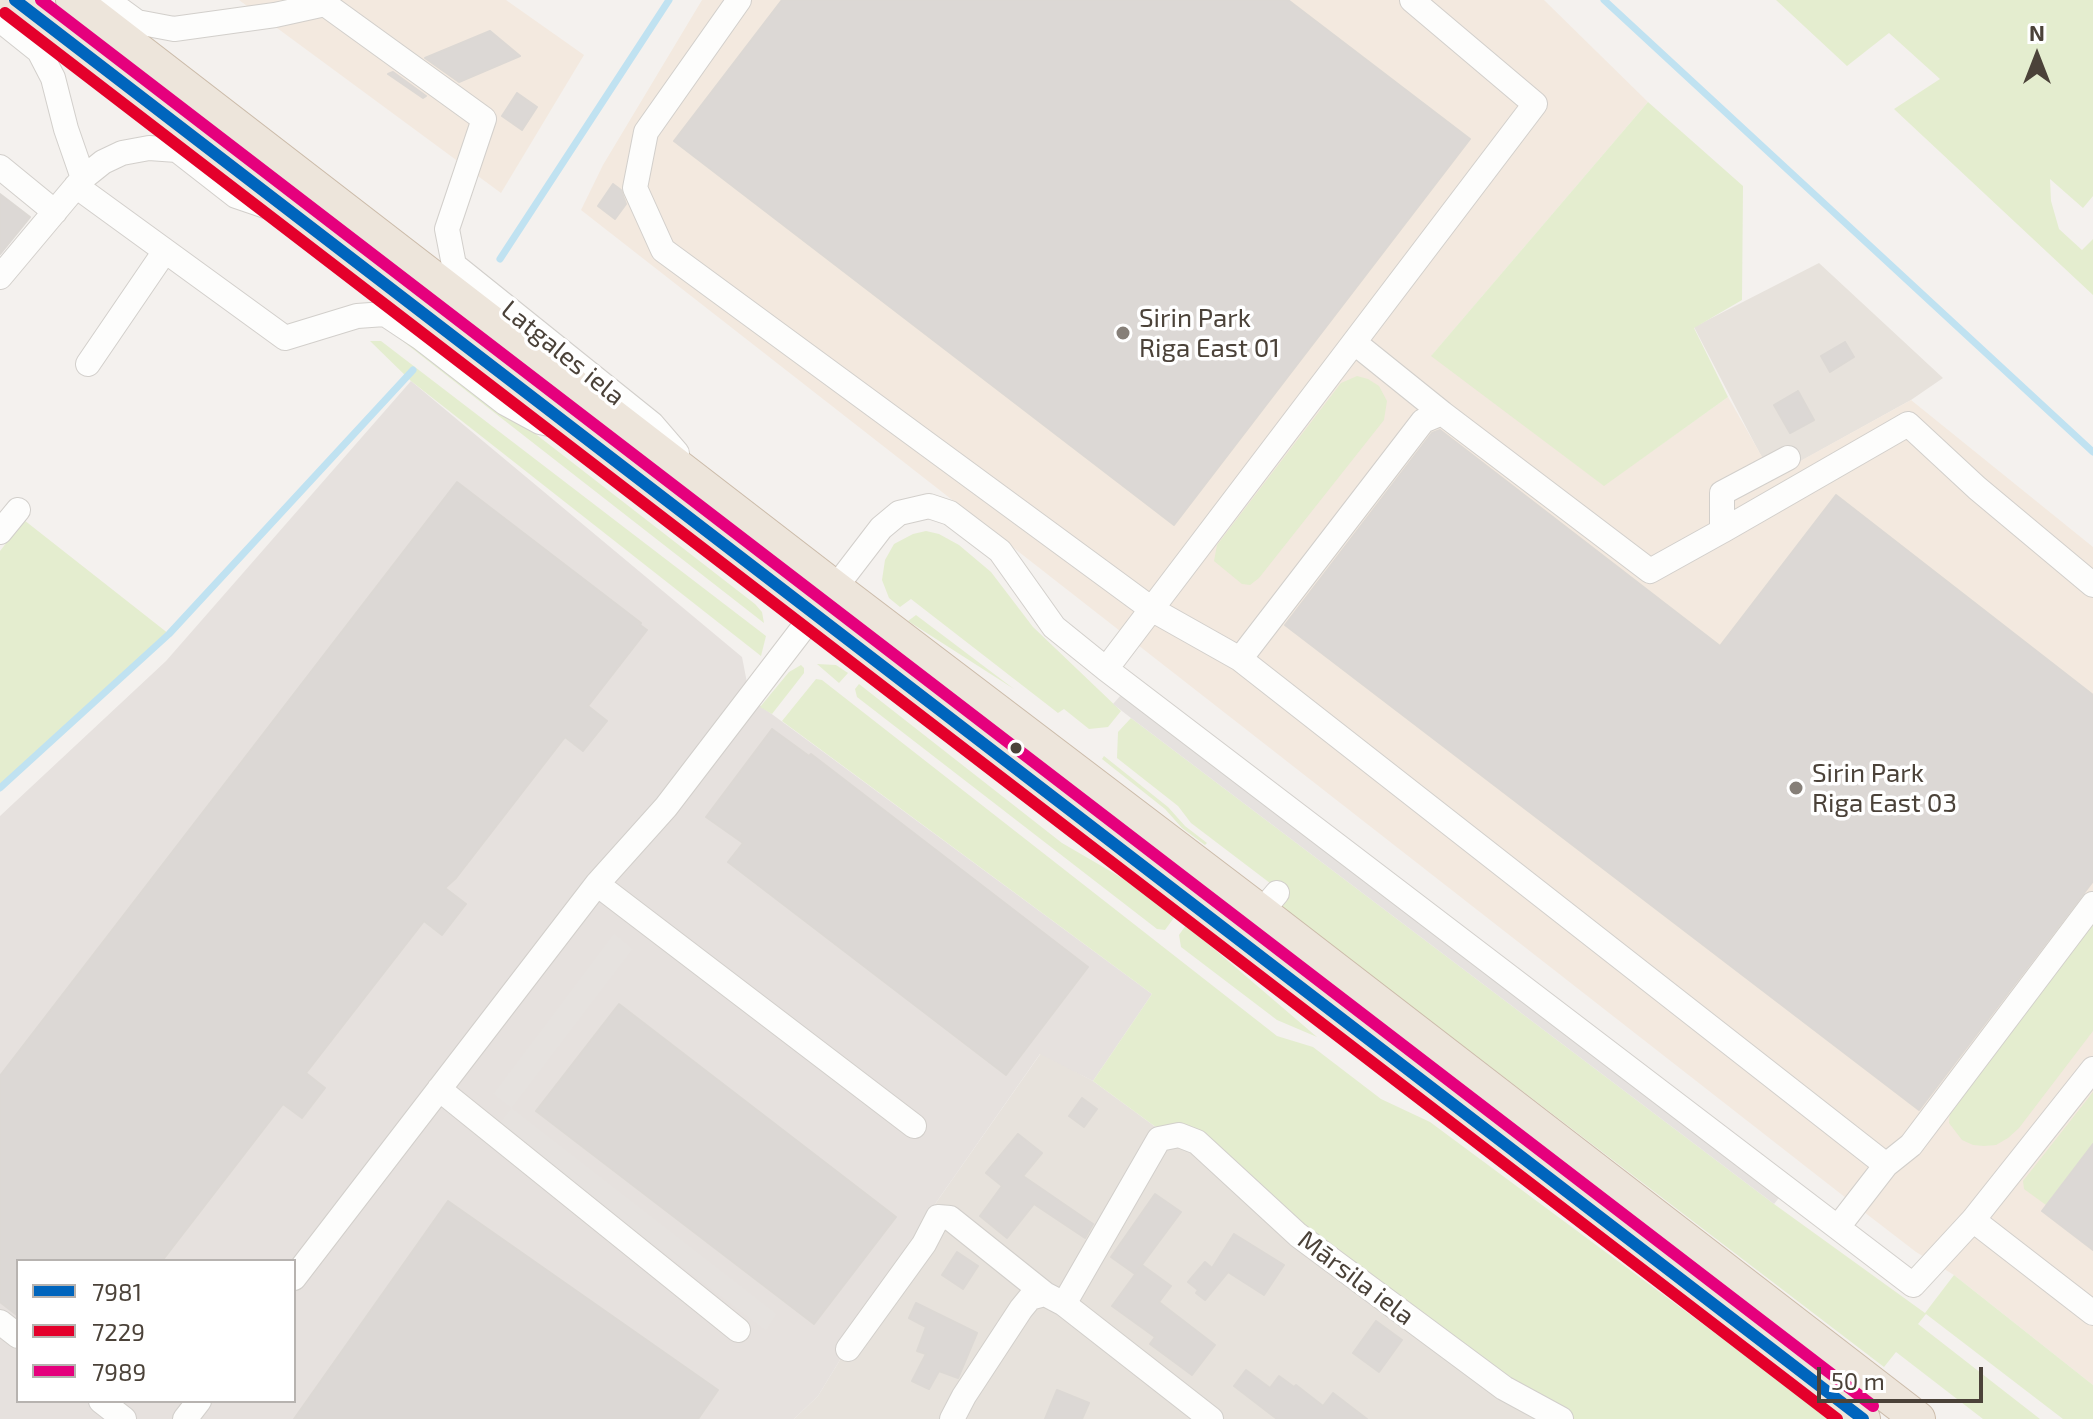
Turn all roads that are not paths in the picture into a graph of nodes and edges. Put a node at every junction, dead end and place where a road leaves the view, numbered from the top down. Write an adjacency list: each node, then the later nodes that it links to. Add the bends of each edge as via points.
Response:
1 (15, 0): 10 (highway, Latgales iela)
2 (73, 0): 18 (highway, Latgales iela)
3 (107, 0): 18 (street, Latgales iela, via 137,22 174,29 325,4 484,119 447,229 454,265 652,424 674,447)
4 (739, 0): 24 (street, via 646,132 635,188 663,250)
5 (1412, 0): 13 (street, via 1535,104)
6 (0, 20): 8 (street, via 39,51 53,78)
7 (0, 167): 9 (street)
8 (80, 182): 9 (street); 10 (street, via 122,153 177,150 236,196); 11 (street)
9 (55, 212): 12 (street)
10 (300, 219): 16 (highway, Latgales iela)
11 (165, 251): 14 (street); 16 (street, via 285,338 357,316 385,314 505,403 540,422)
12 (0, 277)
13 (1355, 343): 15 (street); 24 (street)
14 (88, 364)
15 (1442, 413): 20 (street, via 1650,571); 26 (street, via 1423,421)
16 (571, 428): 25 (highway, Latgales iela)
17 (1788, 458): 20 (street, via 1722,493)
18 (687, 474): 23 (highway, Latgales iela)
19 (18, 510): 21 (street)
20 (1722, 531): 22 (street, via 1908,424)
21 (0, 532)
22 (2093, 585)
23 (835, 588): 25 (highway); 27 (street, via 881,528 899,513 929,506 950,513 1000,551 1054,627); 51 (highway, Latgales iela, via 1269,902)
24 (1153, 610): 26 (street); 27 (street)
25 (813, 615): 28 (street, via 666,807); 50 (highway, Latgales iela)
26 (1240, 659): 33 (street)
27 (1106, 669): 35 (street)
28 (597, 884): 31 (street); 32 (street)
29 (2093, 904): 33 (street, via 1911,1145)
30 (2093, 1069): 34 (street)
31 (439, 1089): 36 (street); 40 (street)
32 (914, 1126)
33 (1886, 1165): 35 (street)
34 (1973, 1220): 35 (street, via 1913,1285); 38 (street)
35 (1838, 1227)
36 (296, 1275)
37 (1054, 1299): 42 (street, via 950,1218 938,1217); 47 (street, via 1030,1298); 48 (street); 49 (street, Mārsila iela, via 1159,1139 1179,1135 1197,1142 1310,1244 1504,1388)
38 (2093, 1313)
39 (0, 1322): 41 (street)
40 (738, 1330)
41 (16, 1334)
42 (848, 1349)
43 (104, 1403): 45 (street)
44 (197, 1403): 46 (street)
45 (124, 1419)
46 (185, 1419)
47 (952, 1419)
48 (1211, 1419)
49 (1561, 1419)
50 (1863, 1419)
51 (1918, 1419)

